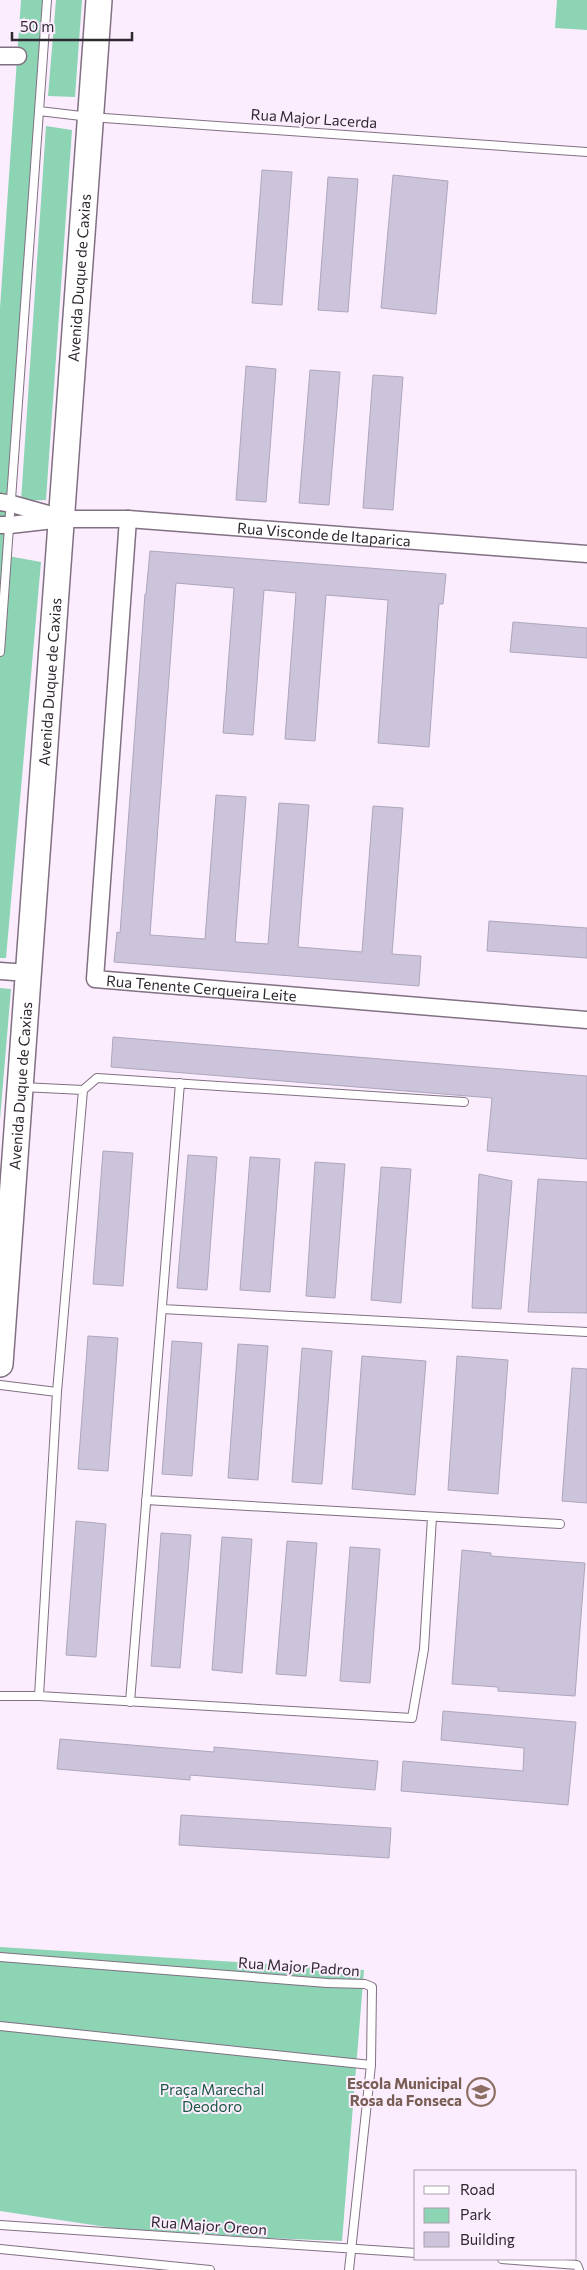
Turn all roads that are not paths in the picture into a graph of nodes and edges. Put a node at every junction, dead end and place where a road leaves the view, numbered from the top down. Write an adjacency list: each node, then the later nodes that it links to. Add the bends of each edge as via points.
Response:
1 (47, 0): 5 (lane)
2 (99, 0): 6 (main road, Avenida Duque de Caxias)
3 (0, 56): 4 (street)
4 (18, 56)
5 (39, 111): 6 (lane, Rua Major Lacerda); 8 (lane)
6 (90, 117): 7 (lane, Rua Major Lacerda); 9 (main road, Avenida Duque de Caxias)
7 (587, 152)
8 (6, 503): 9 (street, Rua Visconde de Itaparica); 11 (lane)
9 (62, 519): 10 (street, Rua Visconde de Itaparica); 11 (street, Rua Visconde de Itaparica); 15 (main road, Avenida Duque de Caxias)
10 (128, 519): 12 (street, Rua Visconde de Itaparica); 16 (street, Rua Tenente Cerqueira Leite, via 95,979)
11 (5, 525): 13 (lane)
12 (587, 554)
13 (0, 652)
14 (0, 971): 15 (street)
15 (28, 973): 18 (main road, Avenida Duque de Caxias)
16 (587, 1020)
17 (180, 1083): 19 (lane, via 97,1078); 20 (lane); 21 (lane)
18 (20, 1087): 19 (lane); 23 (main road, Avenida Duque de Caxias)
19 (83, 1090): 25 (lane)
20 (464, 1102)
21 (162, 1309): 22 (lane); 26 (lane)
22 (587, 1332)
23 (0, 1364)
24 (0, 1386): 25 (lane)
25 (57, 1392): 30 (lane)
26 (146, 1500): 27 (lane); 31 (lane)
27 (432, 1517): 28 (lane); 31 (lane, via 424,1650 412,1718)
28 (560, 1524)
29 (0, 1696): 30 (lane)
30 (39, 1696): 31 (lane)
31 (130, 1702)
32 (0, 1956): 34 (lane, Rua Major Padron, via 365,1984 372,1987)
33 (0, 2026): 34 (lane)
34 (371, 2065): 36 (lane, Rua Major Padron)
35 (0, 2225): 36 (lane, Rua Major Oreon)
36 (351, 2248): 38 (lane, Rua Major Oreon); 41 (lane, Rua Major Padron)
37 (0, 2249): 40 (lane)
38 (414, 2253)
39 (518, 2260): 42 (lane, via 577,2265)
40 (210, 2270)
41 (349, 2270)
42 (579, 2270)

